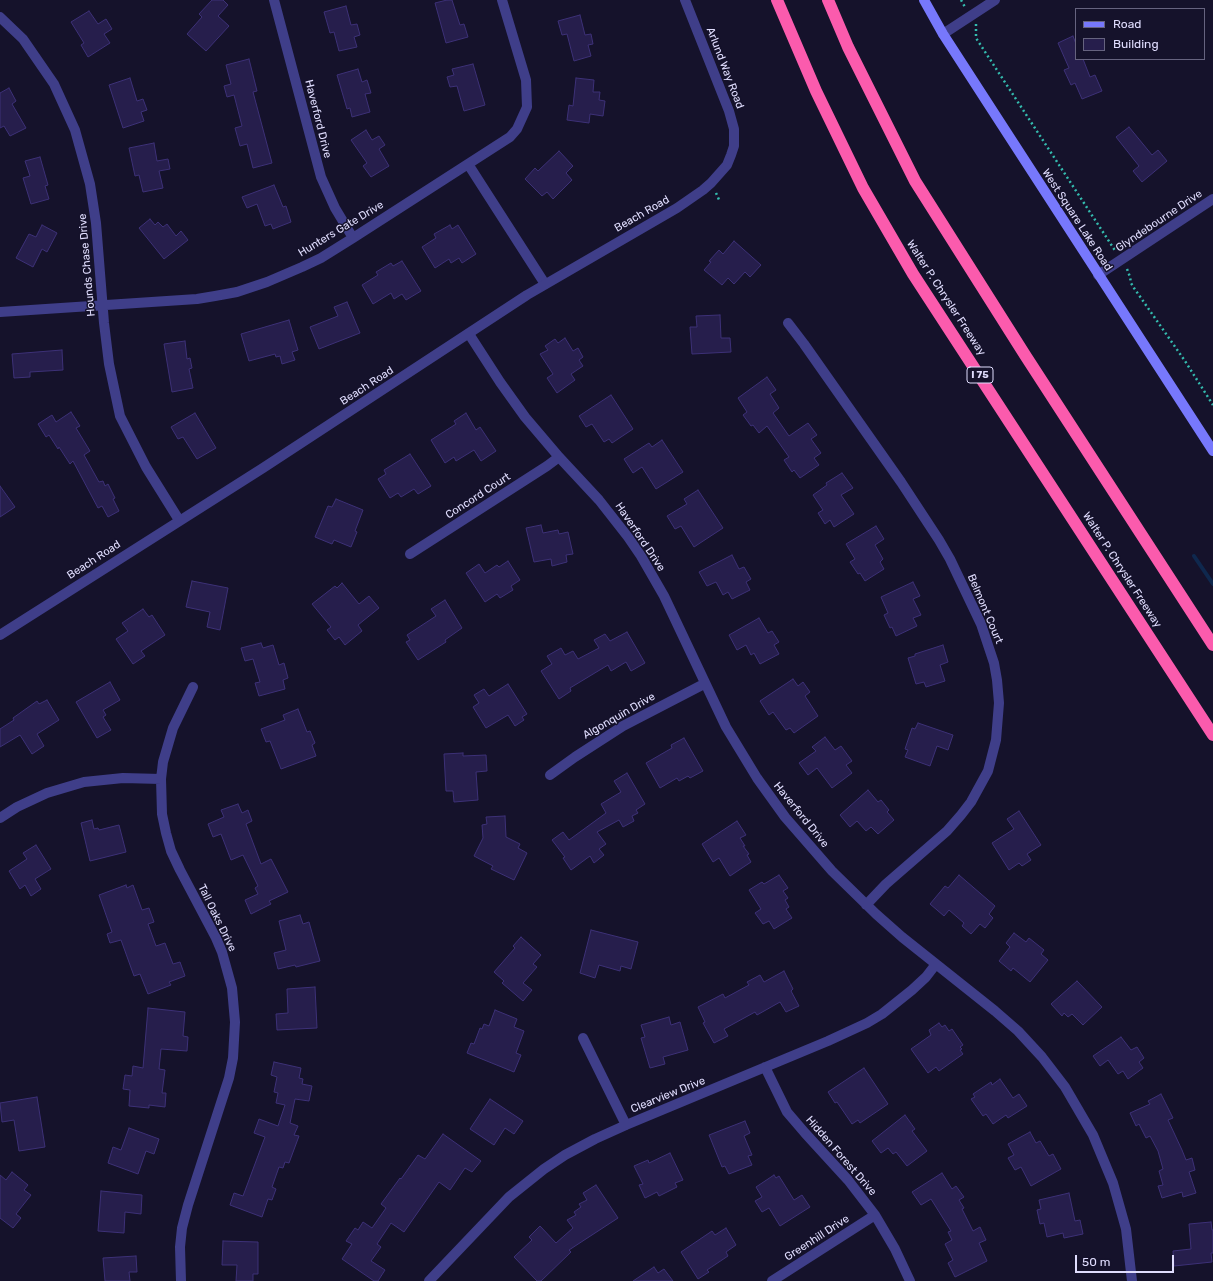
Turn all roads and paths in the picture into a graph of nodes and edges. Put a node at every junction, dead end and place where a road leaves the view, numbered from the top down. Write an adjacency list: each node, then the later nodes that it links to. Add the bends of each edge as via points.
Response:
1 (274, 0): 16 (street, Haverford Drive, via 321,177)
2 (502, 0): 14 (street, Hunters Gate Drive, via 526,80 527,107 510,137)
3 (685, 0): 13 (street, Arlund Way Road, via 729,111 734,129)
4 (776, 0): 34 (highway, Walter P. Chrysler Freeway / I 75, via 863,188 914,274)
5 (828, 0): 31 (highway, via 848,47 916,181 1025,355)
6 (924, 0): 12 (main road, West Square Lake Road)
7 (962, 0): 9 (path)
8 (994, 0): 12 (street)
9 (966, 9)
10 (0, 17): 21 (street, Hounds Chase Drive, via 23,39 54,84 75,130 90,184)
11 (974, 22): 17 (path, via 977,26 976,38)
12 (943, 34): 19 (main road, West Square Lake Road)
13 (734, 146): 20 (street, Beach Road, via 727,165 703,190 677,208)
14 (468, 164): 16 (street, Hunters Gate Drive); 20 (street)
15 (1213, 199): 19 (street, Glyndebourne Drive)
16 (352, 238): 21 (street, Hunters Gate Drive, via 302,267 237,292 197,299)
17 (1117, 254)
18 (1125, 266): 25 (path, via 1134,288)
19 (1098, 275): 26 (main road, West Square Lake Road)
20 (545, 284): 24 (street, Beach Road)
21 (103, 305): 22 (street, Hunters Gate Drive); 28 (street, Hounds Chase Drive, via 109,364 120,416 146,467)
22 (0, 312)
23 (788, 323): 38 (street, Belmont Court, via 909,492 939,540 981,624 998,680 996,740 988,771 971,802 947,831 886,884)
24 (469, 334): 27 (street, Haverford Drive, via 512,401); 28 (street, Beach Road)
25 (1213, 405)
26 (1213, 451)
27 (559, 458): 29 (street, Concord Court); 32 (street, Haverford Drive, via 599,500 641,556 664,596)
28 (179, 520): 30 (street, Beach Road)
29 (410, 554)
30 (0, 635)
31 (1213, 645)
32 (704, 684): 35 (street, Algonquin Drive, via 623,726); 38 (street, Haverford Drive, via 726,728 773,800 832,871)
33 (193, 687): 36 (street, Tall Oaks Drive, via 173,728)
34 (1213, 735)
35 (550, 775)
36 (161, 779): 37 (street, via 104,779 70,786 29,801); 44 (street, Tall Oaks Drive, via 162,814 167,839 222,952 232,988 235,1022 234,1052 229,1078 182,1228)
37 (0, 818)
38 (866, 905): 39 (street, Haverford Drive)
39 (936, 964): 41 (street, Clearview Drive, via 912,990 877,1017); 48 (street, Haverford Drive, via 1018,1031 1065,1087 1093,1135 1113,1183 1126,1229)
40 (583, 1038): 42 (street)
41 (765, 1067): 42 (street, Clearview Drive); 43 (street, Hidden Forest Drive, via 787,1112 848,1180)
42 (626, 1125): 45 (street, Clearview Drive, via 565,1155 524,1184)
43 (875, 1215): 46 (street, Greenhill Drive); 47 (street, Hidden Forest Drive)
44 (181, 1281)
45 (429, 1281)
46 (772, 1281)
47 (910, 1281)
48 (1132, 1281)

